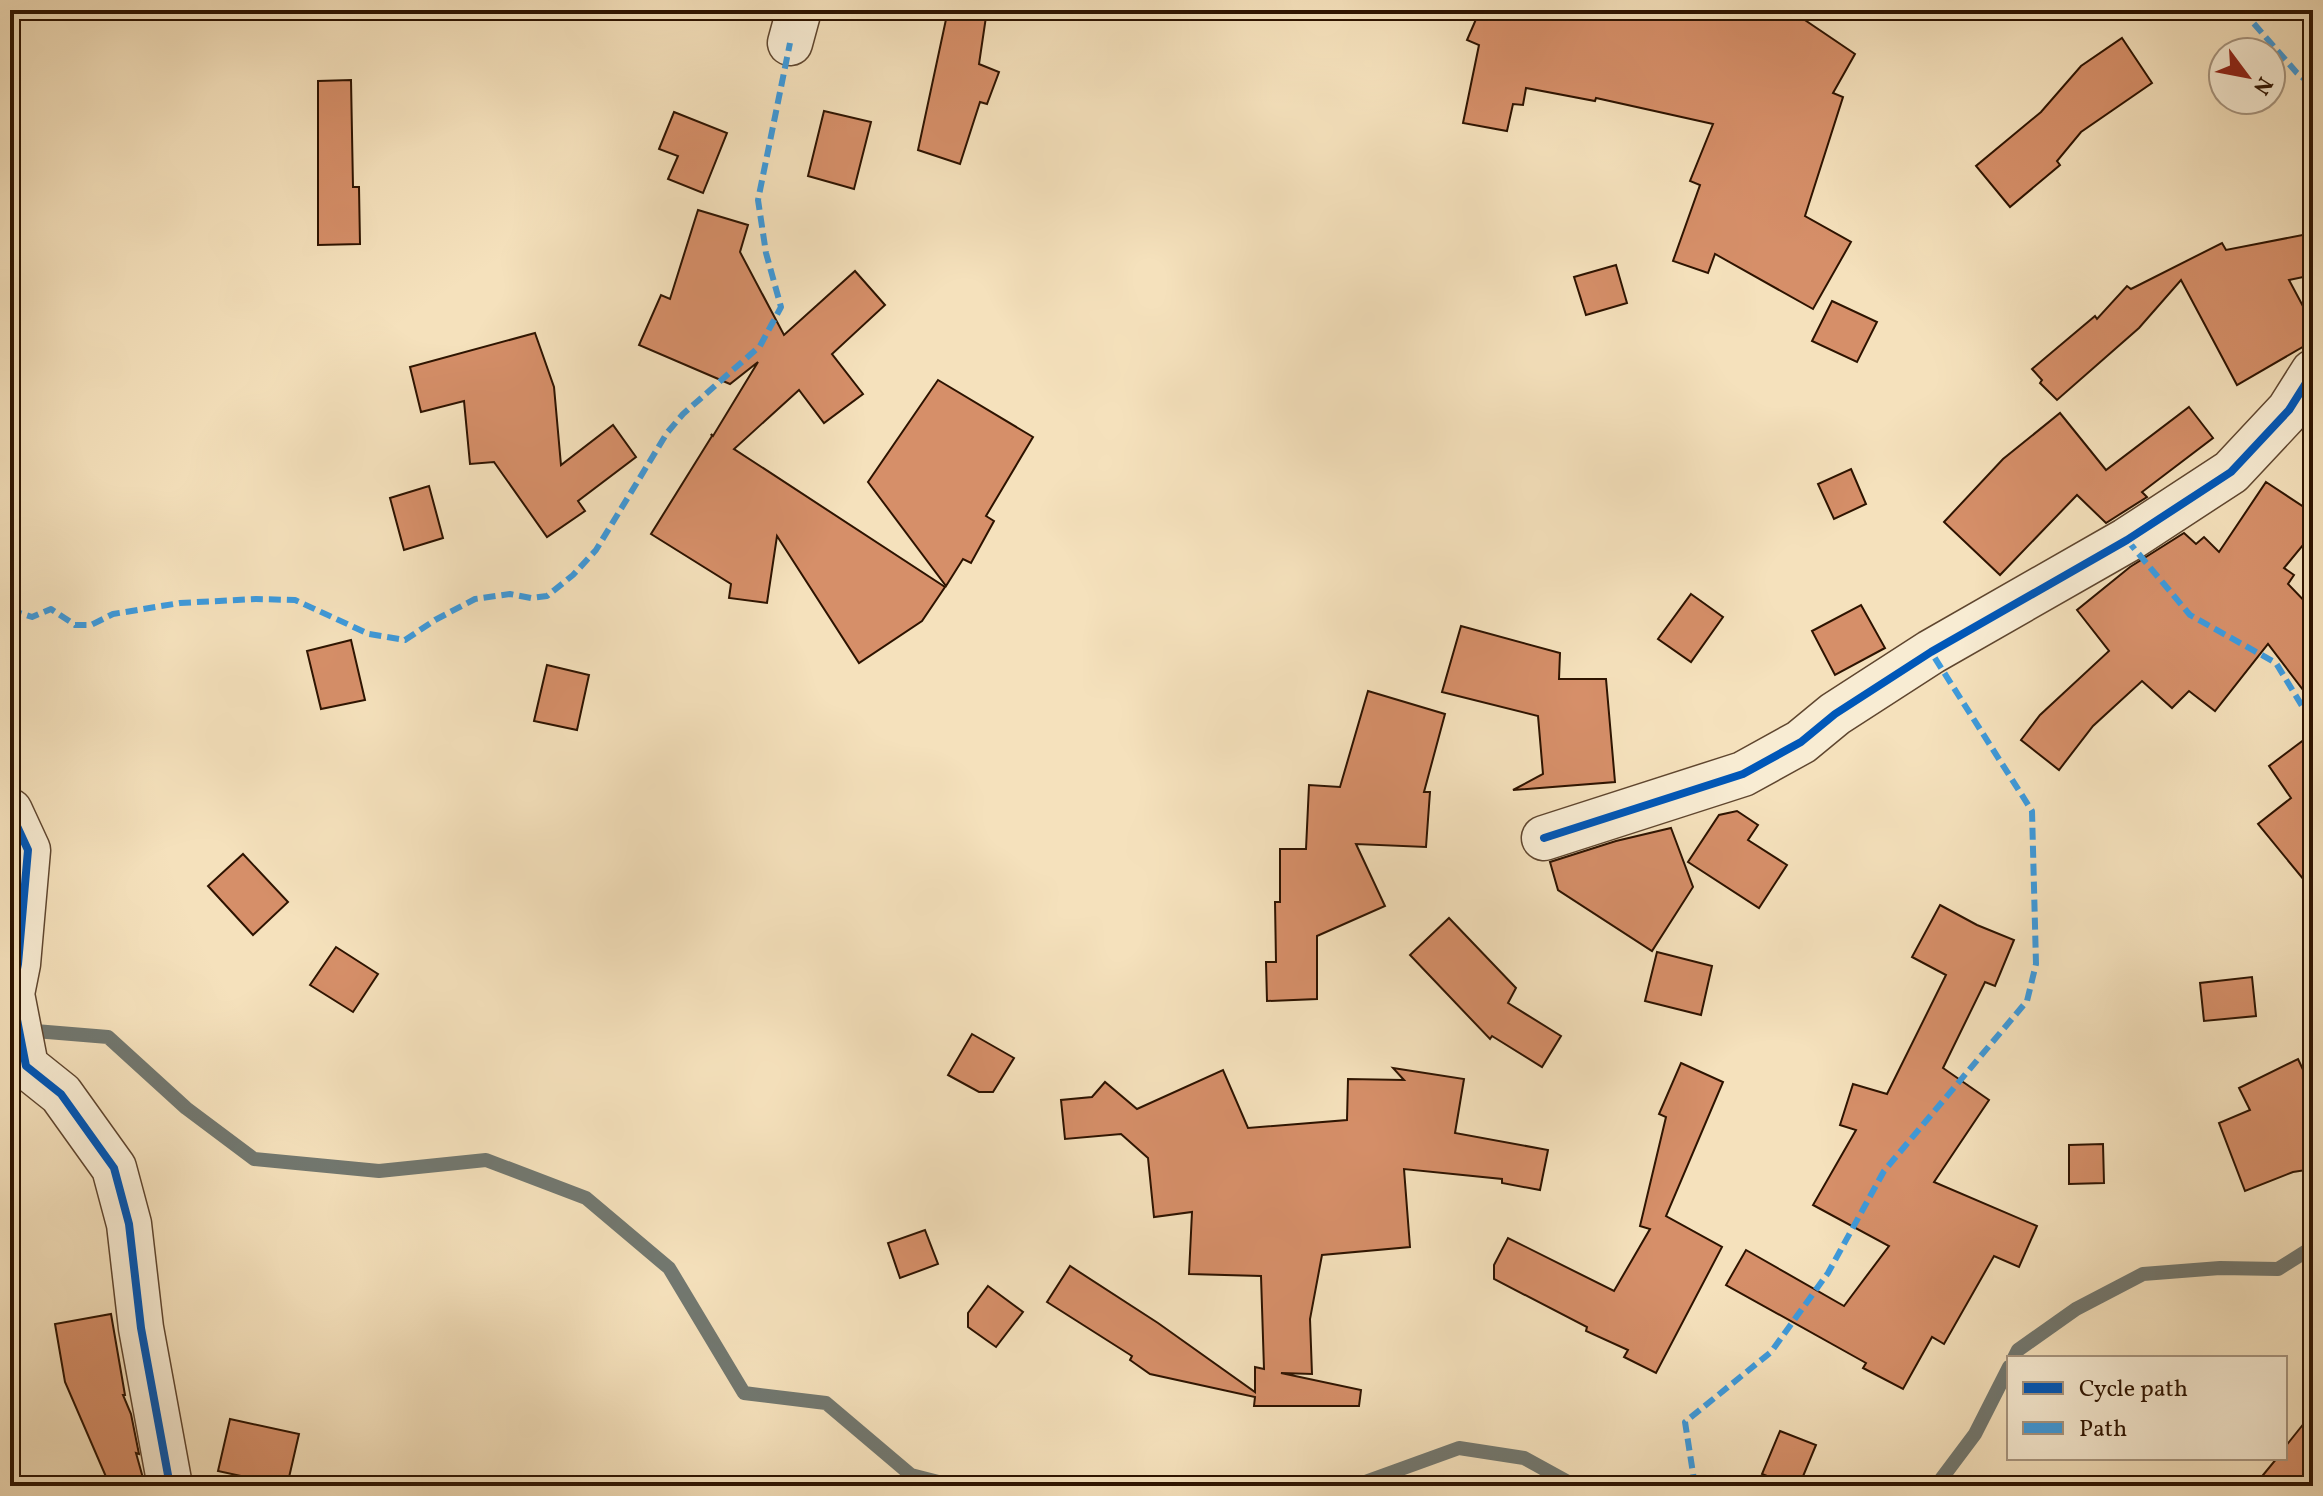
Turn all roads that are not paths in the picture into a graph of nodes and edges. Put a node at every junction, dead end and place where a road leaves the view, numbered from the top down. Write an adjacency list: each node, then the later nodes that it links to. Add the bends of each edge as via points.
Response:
1 (2313, 372): 3 (street, via 2289,410 2231,472 2127,540 1931,652 1801,742 1743,774)
2 (10, 811): 4 (street, via 28,850)
3 (1544, 838)
4 (12, 994): 5 (street, via 26,1066 61,1094 114,1168 129,1224 141,1328)
5 (170, 1486)

